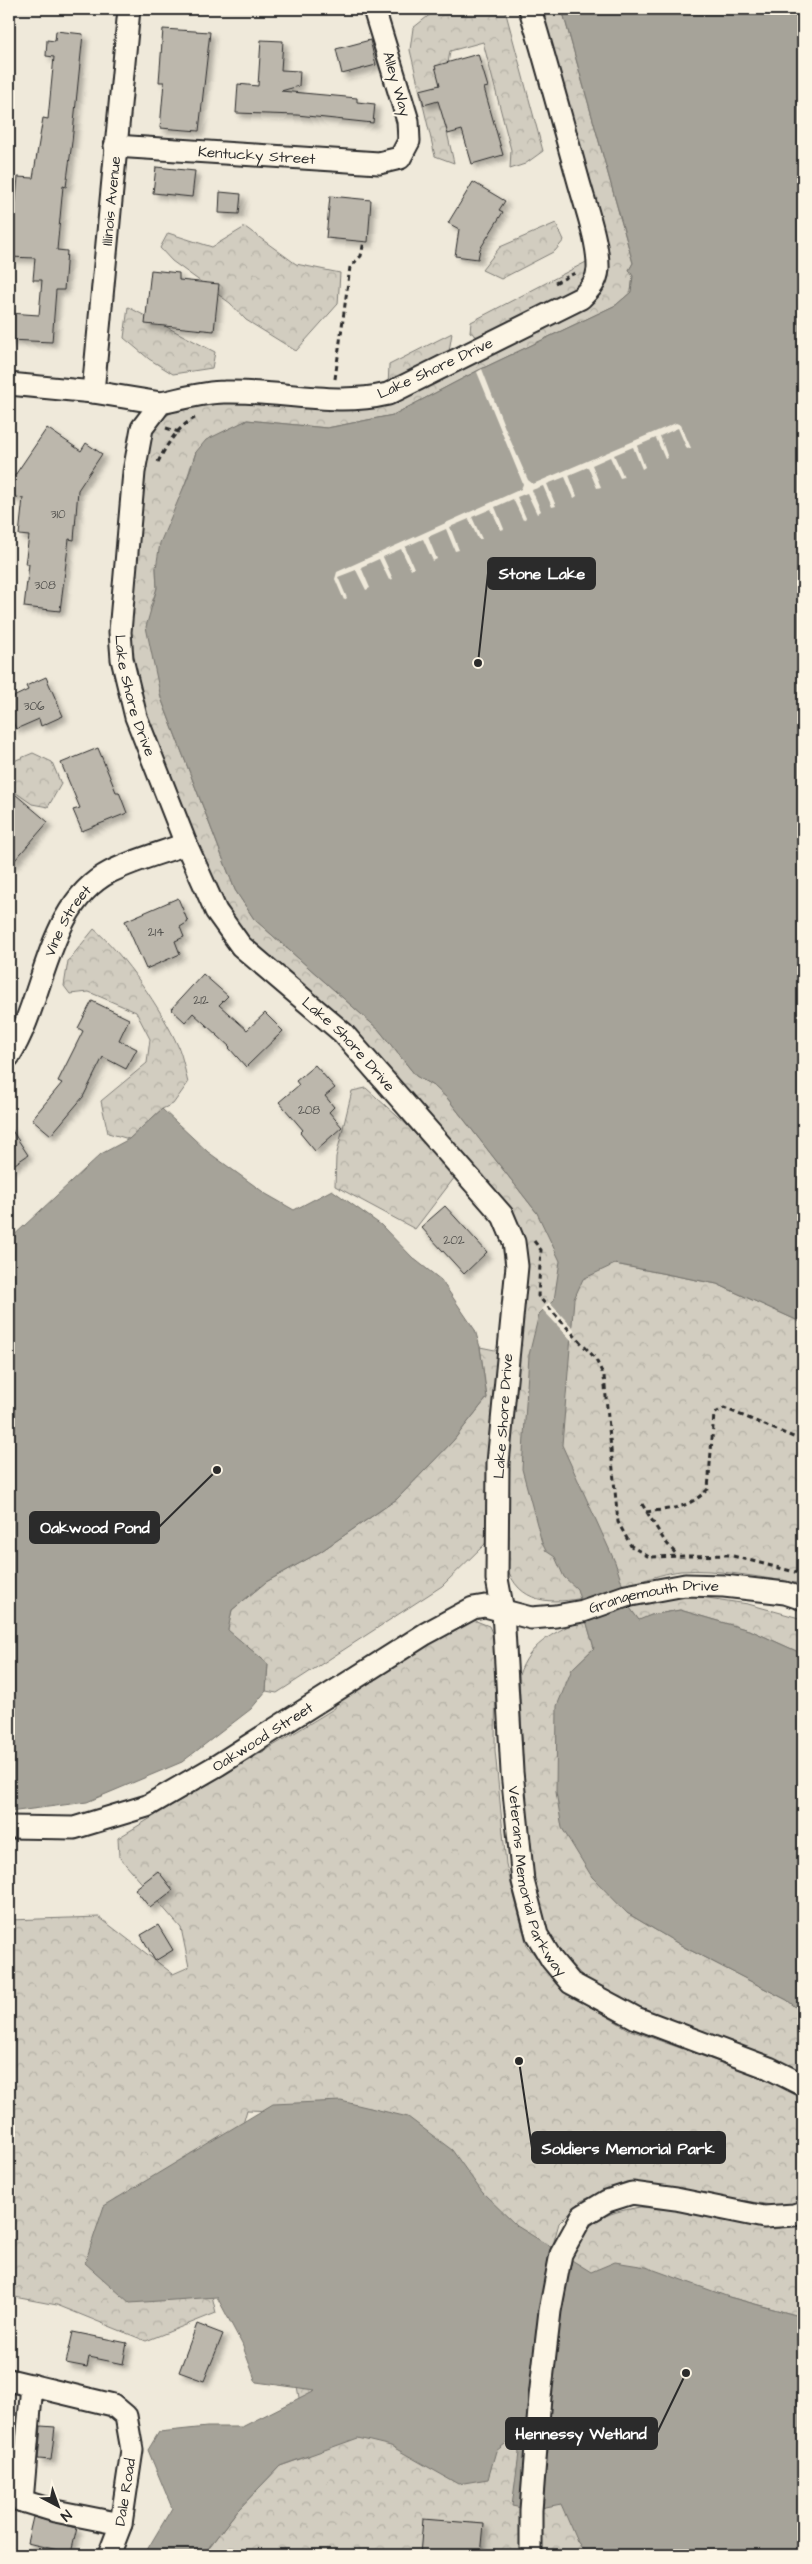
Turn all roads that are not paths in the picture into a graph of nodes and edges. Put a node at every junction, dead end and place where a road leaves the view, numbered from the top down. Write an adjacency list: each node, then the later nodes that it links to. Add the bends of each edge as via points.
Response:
1 (129, 9): 4 (street, Illinois Avenue)
2 (374, 9): 5 (street, Alley Way, via 408,121 409,141)
3 (530, 9): 8 (street, Lake Shore Drive, via 596,251 596,280 581,298 388,394 333,400 224,392)
4 (115, 146): 5 (street, Kentucky Street, via 379,163); 7 (street, Illinois Avenue)
5 (400, 158)
6 (9, 384): 7 (street)
7 (93, 392): 8 (street)
8 (160, 403): 9 (street, Lake Shore Drive, via 142,428 134,472 120,632 122,659 136,717)
9 (186, 844): 10 (street, Vine Street, via 110,872 91,886 72,907 62,925 22,1036); 12 (street, Lake Shore Drive, via 216,911 241,946 343,1033 510,1228 516,1266 498,1463 497,1579)
10 (9, 1056)
11 (803, 1599): 12 (street, Grangemouth Drive, via 785,1593 695,1585 626,1596 583,1611 531,1618)
12 (503, 1611): 13 (street, Oakwood Street, via 485,1606 473,1608 425,1634 147,1806 74,1828); 14 (street, Veterans Memorial Parkway, via 512,1772 523,1881 537,1935 552,1960 571,1983 636,2018 769,2068)
13 (9, 1827)
14 (803, 2085)
15 (803, 2212): 21 (street, via 764,2217 632,2193 607,2201 582,2216 561,2254 549,2320 531,2510)
16 (9, 2380): 17 (street)
17 (32, 2385): 18 (street); 19 (street, Dale Road, via 113,2405 126,2416 132,2450)
18 (15, 2499): 19 (street)
19 (121, 2524): 20 (street, Dale Road)
20 (109, 2555)
21 (531, 2555)

